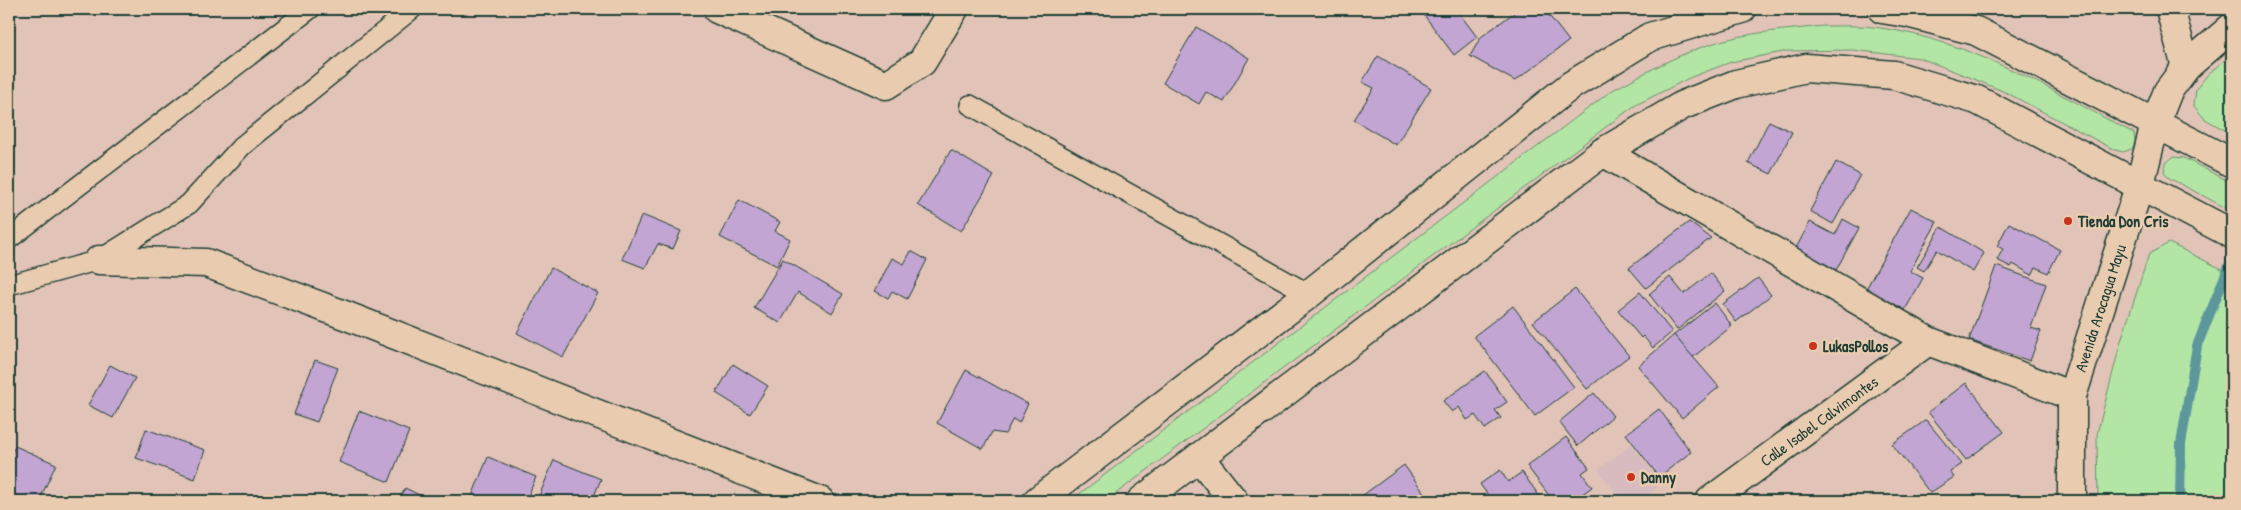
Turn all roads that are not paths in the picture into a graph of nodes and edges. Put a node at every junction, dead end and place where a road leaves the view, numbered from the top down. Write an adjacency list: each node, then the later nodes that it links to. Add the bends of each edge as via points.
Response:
1 (310, 9): 16 (lane)
2 (412, 9): 17 (lane, via 242,146 189,204)
3 (717, 9): 4 (street, via 886,85 922,62)
4 (954, 9)
5 (1742, 9): 19 (street, via 1650,37 1570,86)
6 (1882, 9): 11 (street, via 1976,32)
7 (2170, 9): 9 (street)
8 (2232, 28): 9 (street, Avenida Arocagua Mayu)
9 (2186, 67): 11 (street, Avenida Arocagua Mayu, via 2168,91)
10 (970, 104): 19 (lane)
11 (2155, 124): 13 (street); 14 (street, Avenida Arocagua Mayu)
12 (1603, 152): 14 (street, via 1683,105 1736,84 1806,68 1894,75 1977,100); 20 (street); 22 (street)
13 (2232, 163)
14 (2140, 184): 15 (street); 21 (street, Avenida Arocagua Mayu)
15 (2231, 233)
16 (9, 239)
17 (99, 260): 18 (lane); 23 (street, via 206,263)
18 (9, 285)
19 (1309, 294): 24 (street)
20 (1928, 341): 21 (street); 27 (street, Calle Isabel Calvimontes)
21 (2072, 396): 28 (street, Avenida Arocagua Mayu)
22 (1199, 457): 25 (street); 26 (street)
23 (820, 501)
24 (1037, 501)
25 (1142, 501)
26 (1234, 501)
27 (1710, 501)
28 (2072, 501)

